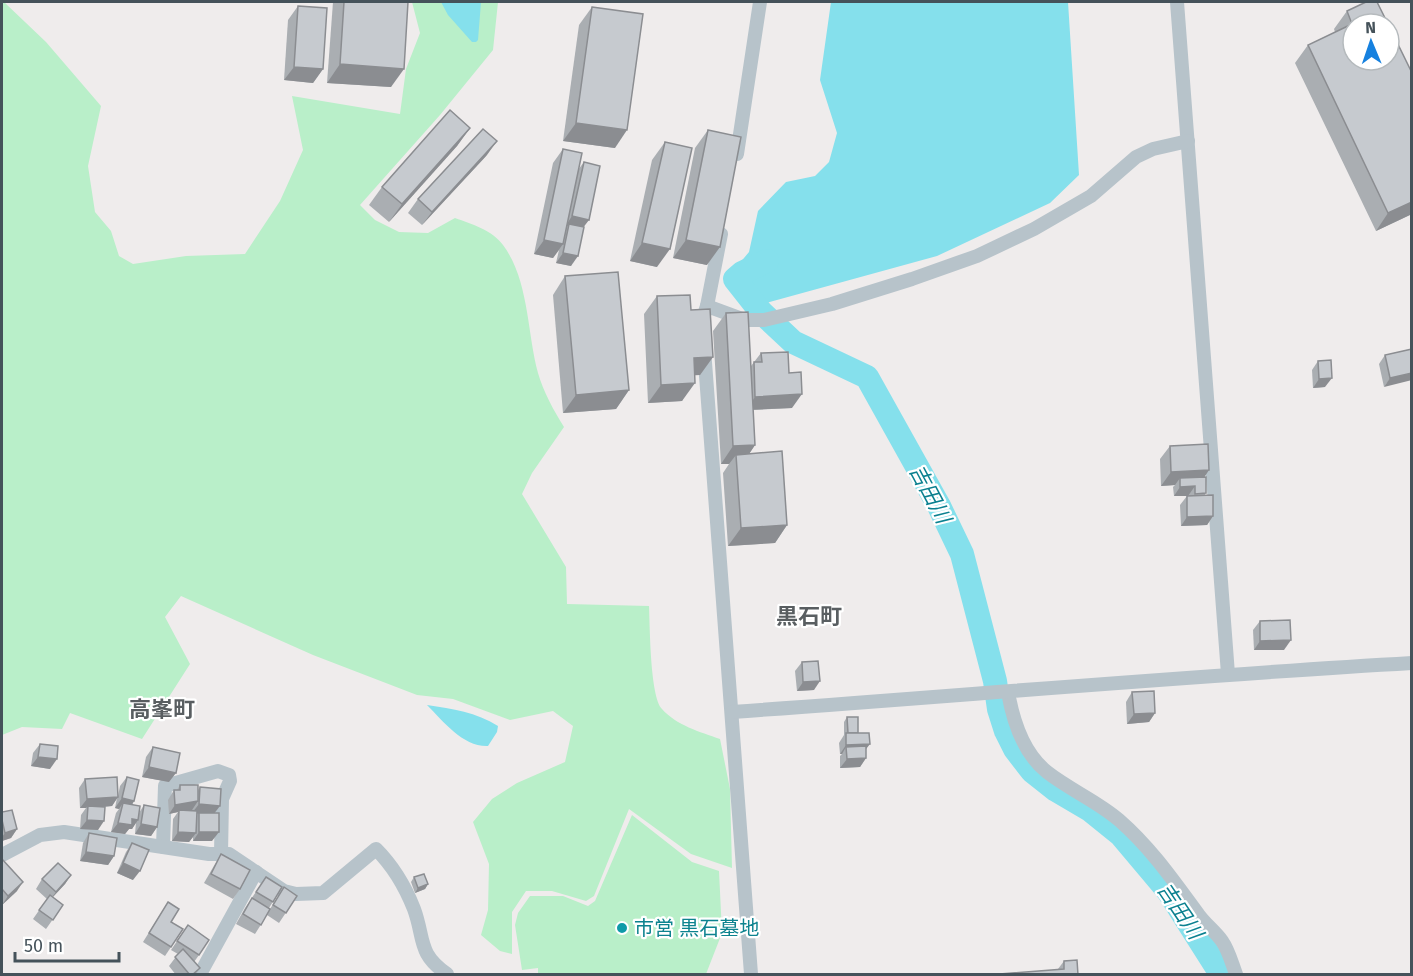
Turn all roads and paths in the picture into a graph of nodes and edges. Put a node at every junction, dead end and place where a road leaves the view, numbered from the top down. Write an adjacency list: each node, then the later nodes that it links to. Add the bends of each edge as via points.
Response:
1 (760, 2): 4 (street)
2 (1177, 2): 3 (street)
3 (1188, 141): 6 (street, via 1136,157 1091,196 1034,229 977,256 912,279 765,320 745,320); 8 (street)
4 (734, 171)
5 (723, 224): 6 (street)
6 (707, 306): 10 (street, via 702,321)
7 (1412, 663): 8 (street)
8 (1228, 674): 9 (street)
9 (1008, 692): 10 (street); 18 (street, via 1017,728 1034,759 1045,771 1122,822 1164,867 1222,942)
10 (732, 712): 17 (street)
11 (163, 847): 12 (street); 12 (street, via 165,786 218,771 229,775 230,781 222,799); 13 (street, via 49,832)
12 (221, 854): 14 (street, via 229,854)
13 (2, 855)
14 (256, 872): 15 (street); 16 (street, via 284,891 323,893 376,849 407,893 425,954)
15 (200, 975)
16 (447, 975)
17 (751, 975)
18 (1236, 975)

